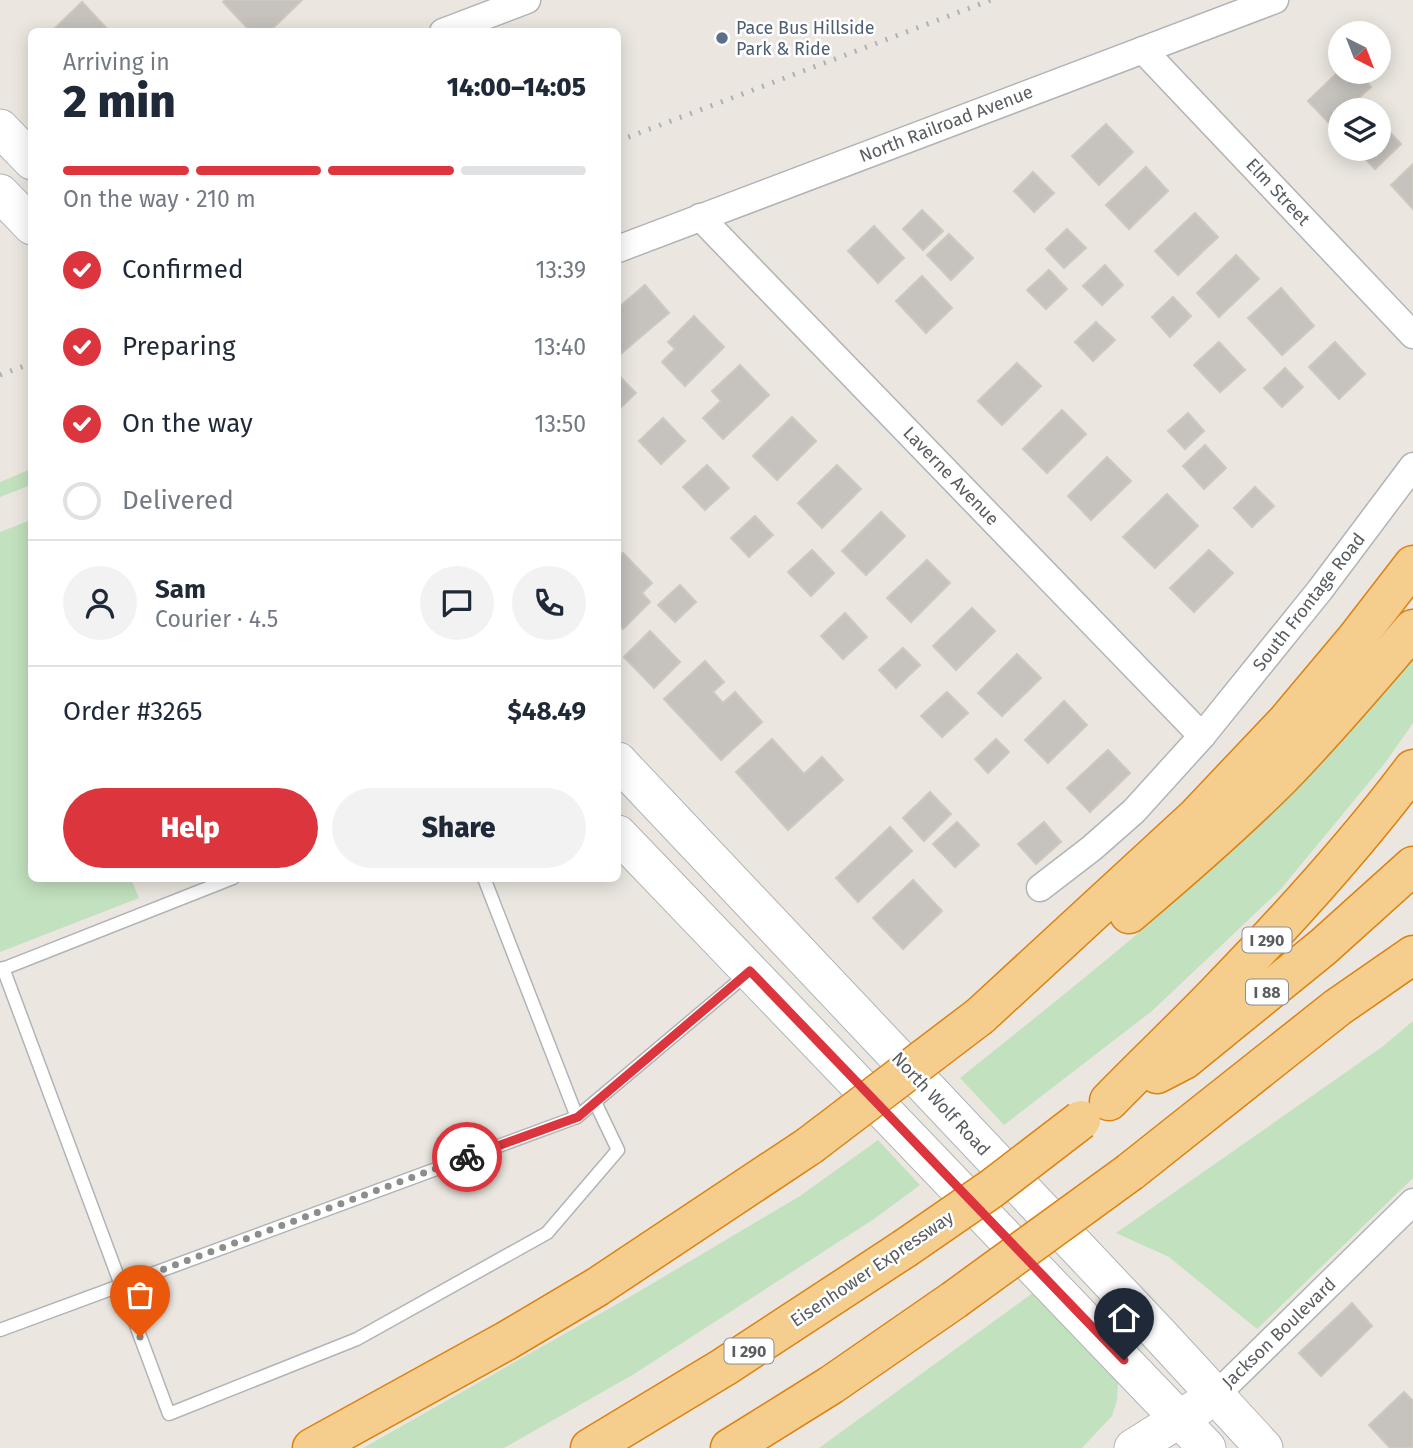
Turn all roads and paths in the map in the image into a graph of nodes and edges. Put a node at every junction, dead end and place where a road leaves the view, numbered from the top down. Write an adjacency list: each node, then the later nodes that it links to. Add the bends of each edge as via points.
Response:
1 (527, 0): 3 (street)
2 (1275, 0): 4 (street, North Railroad Avenue)
3 (454, 28)
4 (1143, 50): 7 (street, North Railroad Avenue); 9 (street, Elm Street)
5 (0, 128): 6 (main road)
6 (28, 157)
7 (700, 217): 8 (street, North Railroad Avenue); 13 (street, Laverne Avenue)
8 (621, 248)
9 (1413, 335)
10 (1413, 466): 13 (street, South Frontage Road, via 1321,590)
11 (1413, 565): 26 (highway, via 1287,721 1196,817)
12 (1413, 629): 26 (highway, via 1282,776 1208,848 1089,948)
13 (1202, 736): 20 (street, South Frontage Road, via 1134,811)
14 (621, 764): 33 (main road, North Wolf Road)
15 (1413, 769): 28 (highway, I 290, via 1311,894)
16 (621, 837): 24 (main road)
17 (1413, 866): 28 (highway, I 88, via 1323,947 1184,1060)
18 (223, 882): 23 (lane)
19 (486, 882): 29 (lane)
20 (1040, 888)
21 (1413, 931): 25 (highway)
22 (1413, 955): 25 (highway)
23 (2, 969): 31 (lane)
24 (750, 971): 27 (lane); 34 (main road)
25 (1338, 1007): 37 (highway, bridge, via 1130,1172 954,1300)
26 (981, 1016): 35 (highway, bridge, via 809,1146 597,1287)
27 (594, 1102): 29 (lane); 31 (lane, via 618,1150 547,1233 358,1339 169,1414)
28 (1095, 1111): 36 (highway, Eisenhower Expressway / I 290, bridge, via 904,1249)
29 (578, 1117): 31 (lane)
30 (1413, 1202): 33 (street, Jackson Boulevard)
31 (121, 1285): 32 (lane)
32 (0, 1330)
33 (1215, 1396): 34 (main road, Jackson Boulevard); 40 (main road, North Wolf Road)
34 (1180, 1418): 38 (main road, Jackson Boulevard); 39 (main road)
35 (312, 1448)
36 (590, 1448)
37 (730, 1448)
38 (1133, 1448)
39 (1207, 1448)
40 (1264, 1448)

